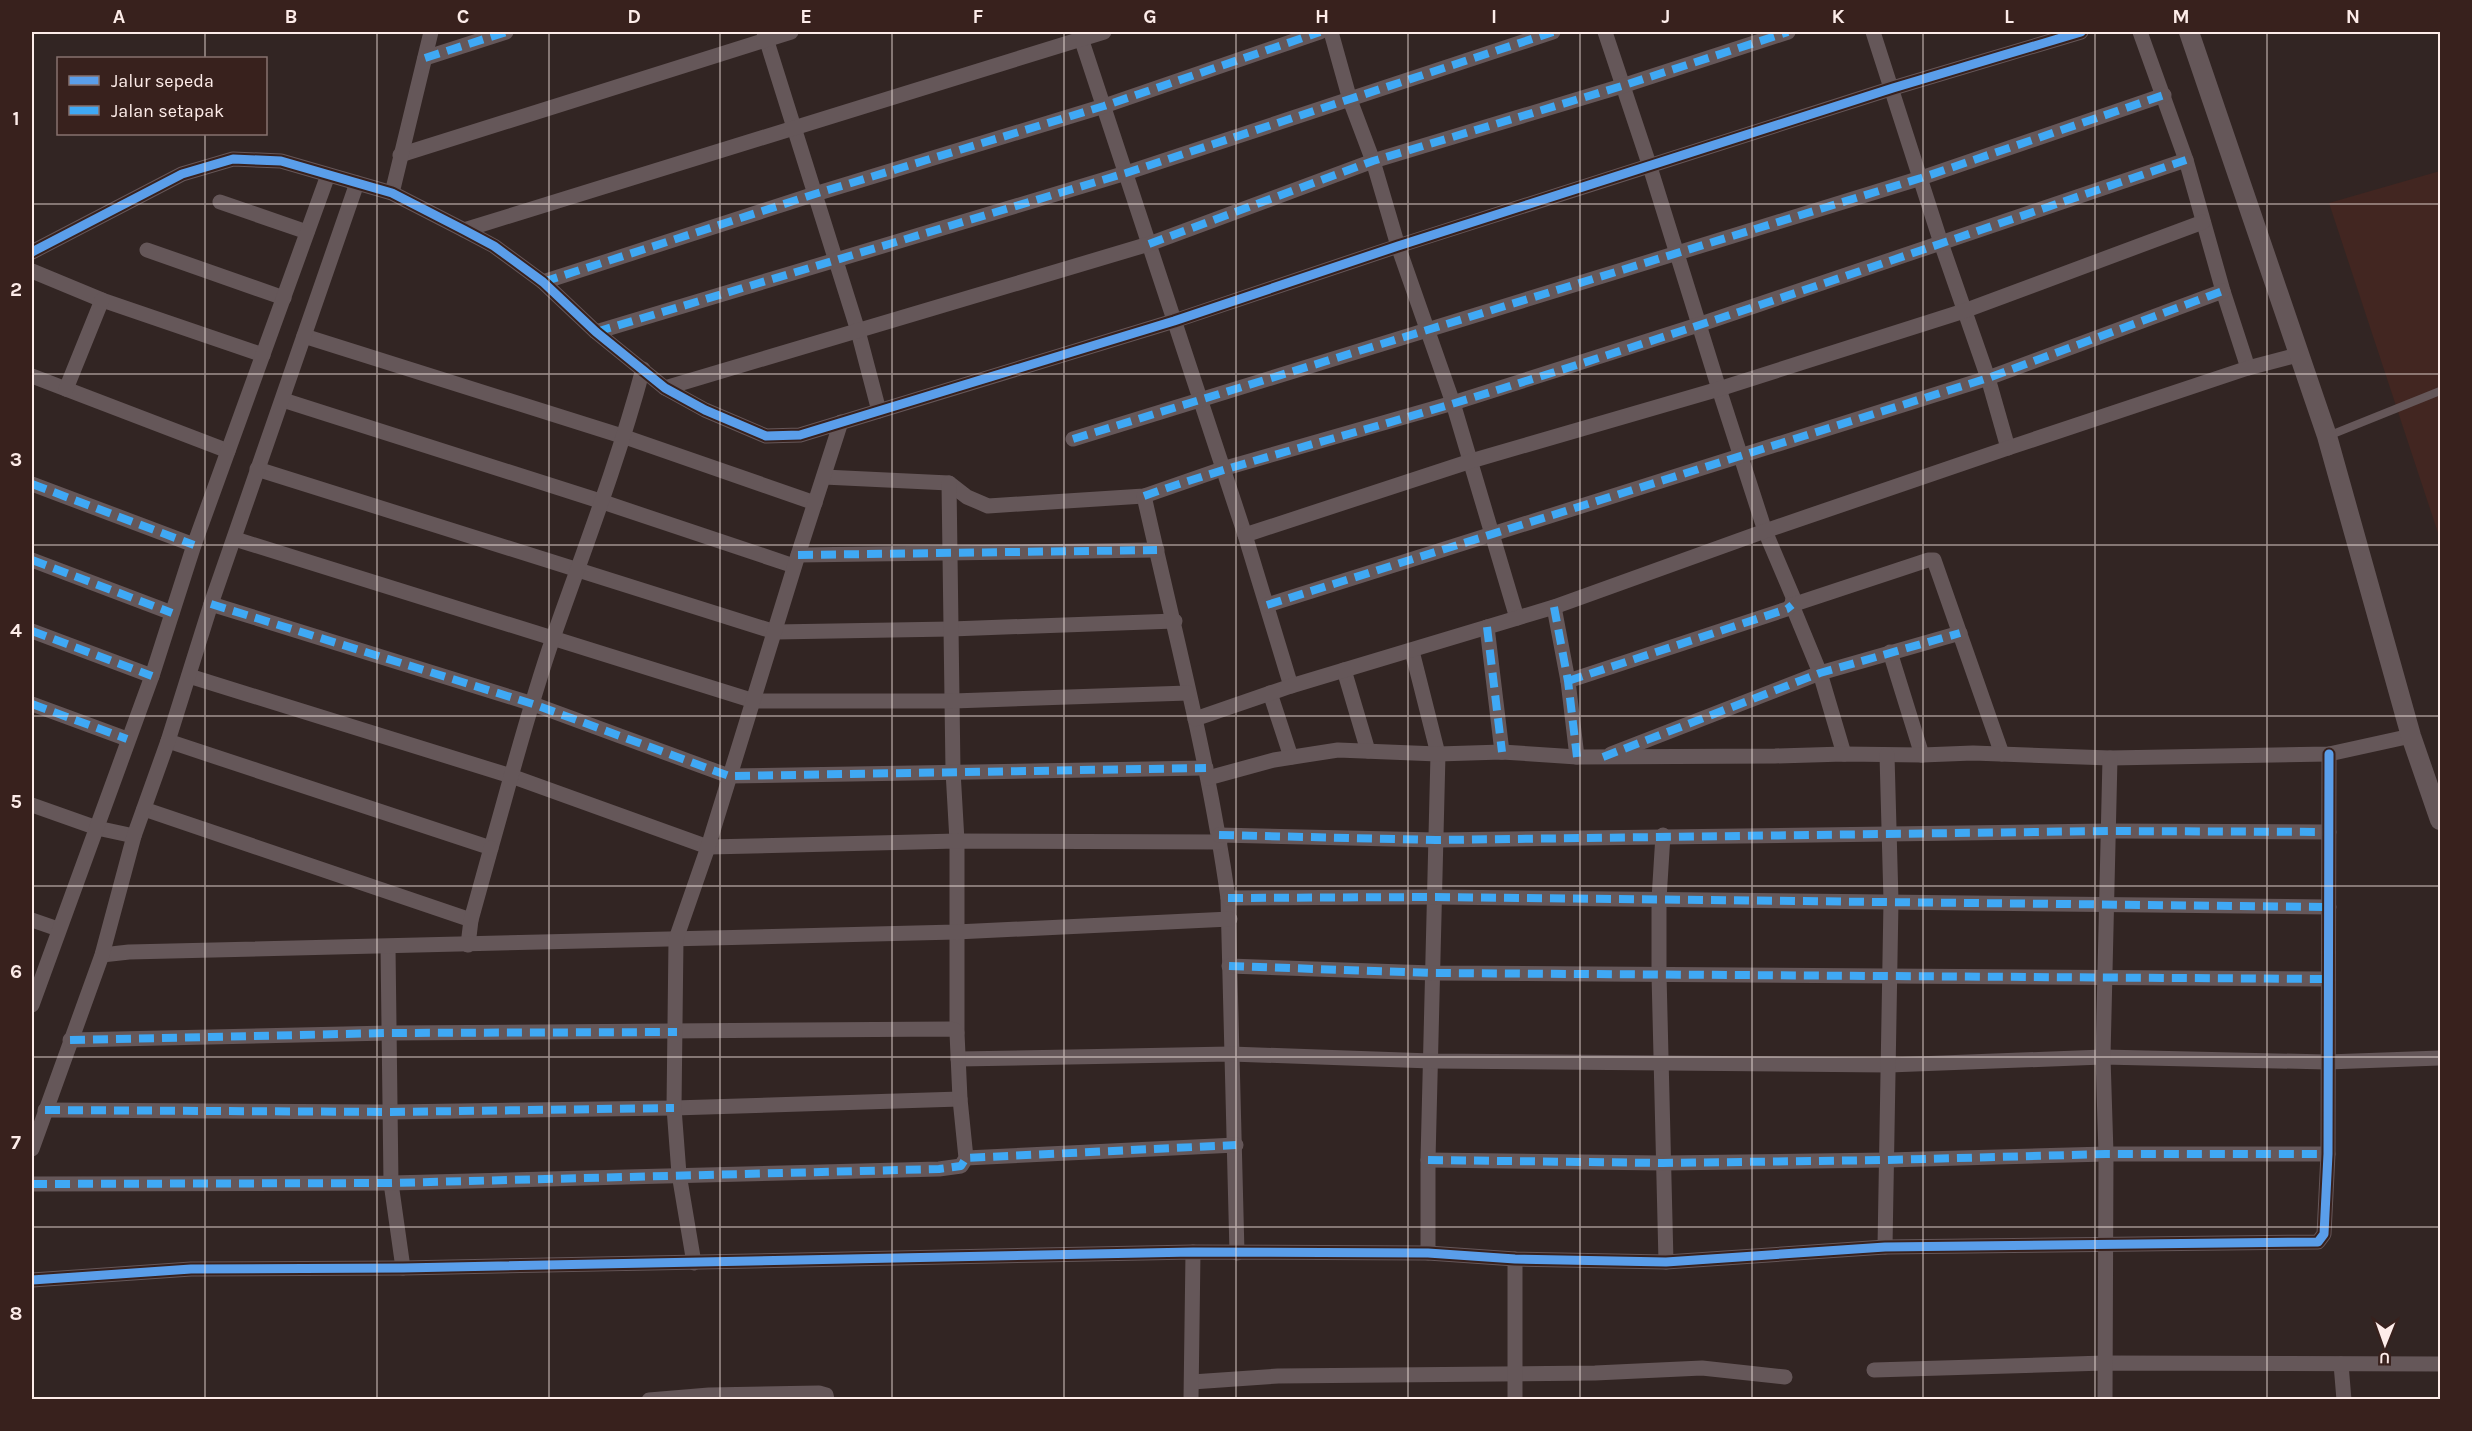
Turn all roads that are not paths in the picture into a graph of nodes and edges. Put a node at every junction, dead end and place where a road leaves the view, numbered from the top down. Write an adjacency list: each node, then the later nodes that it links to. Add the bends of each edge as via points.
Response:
1 (431, 32): 16 (street)
2 (506, 32): 16 (street)
3 (791, 32): 14 (street)
4 (1104, 32): 15 (street)
5 (1320, 32): 21 (street)
6 (1330, 32): 20 (street)
7 (1553, 32): 20 (street)
8 (1605, 32): 17 (street)
9 (1788, 32): 17 (street)
10 (1873, 32): 18 (street)
11 (2082, 32): 18 (street)
12 (2140, 32): 19 (street)
13 (2189, 32): 57 (street)
14 (765, 35): 22 (street); 23 (street)
15 (1080, 36): 21 (street); 22 (street)
16 (425, 58): 23 (street)
17 (1622, 86): 25 (street); 26 (street)
18 (1893, 88): 26 (street); 29 (street)
19 (2164, 95): 24 (street); 29 (street)
20 (1350, 100): 25 (street); 27 (street)
21 (1104, 106): 27 (street); 32 (street)
22 (794, 127): 32 (street); 35 (street)
23 (400, 155): 31 (street)
24 (2186, 160): 34 (street); 38 (street)
25 (1373, 161): 37 (street); 39 (street)
26 (1650, 167): 39 (street); 42 (street)
27 (1126, 173): 37 (street); 43 (street)
28 (328, 175): 30 (street); 36 (street); 41 (street, via 281,161 233,159 182,174)
29 (1921, 178): 38 (street); 42 (street)
30 (357, 183): 31 (street); 55 (street)
31 (392, 193): 35 (street)
32 (815, 194): 43 (street); 45 (street)
33 (220, 202): 36 (street)
34 (2203, 222): 46 (street); 49 (street)
35 (464, 230): 45 (street, via 494,246)
36 (307, 232): 47 (street)
37 (1149, 243): 50 (street); 53 (street)
38 (1941, 243): 49 (street); 51 (street)
39 (1398, 246): 50 (street); 52 (street)
40 (147, 250): 47 (street)
41 (32, 252)
42 (1676, 252): 51 (street); 52 (street)
43 (836, 261): 53 (street); 54 (street)
44 (32, 271): 48 (street)
45 (543, 282): 54 (street)
46 (2223, 291): 58 (street); 61 (street)
47 (284, 298): 56 (street)
48 (102, 300): 56 (street); 63 (street)
49 (1964, 311): 61 (street); 64 (street)
50 (1174, 321): 67 (street); 69 (street)
51 (1698, 325): 64 (street); 68 (street)
52 (1429, 329): 67 (street); 68 (street)
53 (858, 331): 62 (street); 69 (street)
54 (596, 332): 59 (street)
55 (304, 336): 66 (street); 72 (street)
56 (263, 355): 75 (street)
57 (2298, 355): 58 (street); 71 (street)
58 (2248, 368): 74 (street)
59 (643, 369): 62 (street); 72 (street)
60 (32, 376): 63 (street)
61 (1988, 378): 74 (street); 76 (street)
62 (665, 388): 70 (street, via 766,436 800,435)
63 (66, 389): 75 (street)
64 (1719, 389): 76 (street); 77 (street)
65 (2440, 391): 71 (lane)
66 (282, 400): 78 (street); 84 (street)
67 (1201, 400): 73 (street); 79 (street)
68 (1454, 403): 77 (street); 79 (street)
69 (879, 411): 70 (street)
70 (842, 422): 80 (street)
71 (2327, 436): 124 (street)
72 (625, 437): 84 (street); 85 (street)
73 (1073, 439)
74 (2008, 448): 86 (street)
75 (228, 451): 90 (street)
76 (1742, 455): 86 (street); 87 (street)
77 (1471, 461): 87 (street); 88 (street)
78 (258, 469): 89 (street); 95 (street)
79 (1222, 469): 83 (street); 88 (street)
80 (824, 477): 81 (street); 85 (street)
81 (949, 483): 83 (street, via 988,506); 92 (street)
82 (32, 484): 90 (street)
83 (1144, 496): 91 (street)
84 (603, 502): 94 (street); 95 (street)
85 (814, 503): 94 (street)
86 (1765, 531): 98 (street, via 1784,571); 99 (street)
87 (1492, 534): 97 (street); 101 (street)
88 (1245, 535): 97 (street)
89 (235, 539): 96 (street); 108 (street)
90 (194, 545): 100 (street)
91 (1157, 550): 92 (street); 102 (street)
92 (949, 554): 94 (street); 104 (street)
93 (32, 560): 100 (street)
94 (796, 560): 106 (street)
95 (578, 570): 106 (street); 108 (street)
96 (211, 604): 114 (street); 122 (street)
97 (1268, 605): 116 (street)
98 (1792, 605): 107 (street, via 1934,560); 112 (street); 115 (street)
99 (1554, 607): 101 (street); 115 (street)
100 (172, 613): 113 (street)
101 (1517, 618): 103 (street)
102 (1175, 621): 104 (street); 117 (street)
103 (1487, 627): 109 (street); 128 (street)
104 (951, 629): 106 (street); 120 (street)
105 (32, 631): 113 (street)
106 (775, 632): 119 (street)
107 (1960, 633): 110 (street); 131 (street)
108 (552, 639): 119 (street); 122 (street)
109 (1412, 651): 111 (street); 129 (street)
110 (1890, 652): 112 (street); 134 (street)
111 (1344, 670): 116 (street); 127 (street)
112 (1820, 673): 130 (street); 137 (street)
113 (152, 675): 125 (street)
114 (189, 676): 126 (street); 141 (street)
115 (1568, 681): 136 (street)
116 (1291, 686): 118 (street)
117 (1188, 693): 120 (street); 123 (street)
118 (1270, 693): 123 (street); 135 (street)
119 (754, 701): 120 (street); 142 (street)
120 (953, 701): 139 (street)
121 (32, 704): 125 (street)
122 (533, 704): 141 (street); 142 (street)
123 (1195, 719): 140 (street)
124 (2411, 736): 132 (street); 145 (street)
125 (127, 739): 146 (street)
126 (168, 741): 144 (street); 156 (street)
127 (1368, 751): 129 (street); 135 (street, via 1338,750)
128 (1502, 752): 129 (street); 136 (street)
129 (1438, 754): 153 (street)
130 (1844, 754): 133 (street); 137 (street)
131 (2002, 754): 134 (street); 138 (street)
132 (2329, 754): 138 (street); 148 (street)
133 (1887, 755): 134 (street); 149 (street)
134 (1922, 755)
135 (1291, 757): 140 (street)
136 (1577, 757): 137 (street)
137 (1603, 757)
138 (2110, 758): 147 (street)
139 (953, 771): 140 (street); 142 (street); 154 (street)
140 (1207, 773): 152 (street)
141 (511, 776): 155 (street); 156 (street)
142 (729, 776): 155 (street)
143 (32, 805): 146 (street)
144 (144, 809): 150 (street); 165 (street)
145 (2440, 820)
146 (97, 828): 150 (street); 166 (street)
147 (2108, 831): 148 (street); 149 (street); 161 (street)
148 (2329, 832): 162 (street)
149 (1888, 834): 151 (street); 160 (street)
150 (134, 836): 171 (street)
151 (1663, 836): 153 (street); 159 (street)
152 (1220, 838): 153 (street); 154 (street); 158 (street)
153 (1436, 840): 157 (street)
154 (957, 842): 155 (street); 167 (street)
155 (708, 847): 168 (street)
156 (491, 848): 165 (street)
157 (1435, 897): 158 (street); 159 (street); 173 (street)
158 (1228, 898): 163 (street)
159 (1659, 899): 160 (street); 174 (street)
160 (1891, 901): 161 (street); 175 (street)
161 (2105, 904): 162 (street); 176 (street)
162 (2329, 907): 177 (street)
163 (1230, 919): 167 (street); 172 (street)
164 (32, 920): 166 (street)
165 (471, 920): 169 (street)
166 (58, 929): 178 (street)
167 (956, 932): 168 (street); 181 (street)
168 (676, 939): 169 (street); 179 (street)
169 (468, 945): 170 (street)
170 (388, 947): 171 (street); 180 (street)
171 (102, 955): 182 (street)
172 (1229, 966): 173 (street); 183 (street)
173 (1433, 973): 174 (street); 187 (street)
174 (1659, 974): 175 (street); 189 (street)
175 (1890, 975): 176 (street); 190 (street)
176 (2103, 978): 177 (street); 184 (street)
177 (2328, 979): 188 (street)
178 (32, 999)
179 (676, 1032): 180 (street); 181 (street, via 950,1029); 192 (street)
180 (390, 1033): 182 (street); 194 (street)
181 (957, 1033): 186 (street)
182 (70, 1040): 193 (street)
183 (1231, 1054): 186 (street); 187 (street); 195 (street)
184 (2103, 1057): 188 (street); 190 (street); 197 (street)
185 (2440, 1058): 188 (street)
186 (958, 1059): 191 (street)
187 (1431, 1061): 189 (street); 200 (street)
188 (2326, 1062): 198 (street)
189 (1662, 1064): 190 (street); 202 (street)
190 (1888, 1065): 201 (street)
191 (960, 1099): 192 (street); 199 (street)
192 (674, 1108): 194 (street); 203 (street)
193 (45, 1110): 194 (street); 196 (street)
194 (390, 1112): 204 (street)
195 (1236, 1145): 199 (street); 209 (street)
196 (32, 1149)
197 (2106, 1154): 198 (street); 201 (street); 206 (street)
198 (2328, 1154): 206 (street, via 2324,1234 2318,1242)
199 (966, 1158): 203 (street, via 961,1166 939,1169)
200 (1428, 1160): 202 (street); 210 (street)
201 (1887, 1160): 202 (street); 207 (street)
202 (1663, 1163): 212 (street)
203 (679, 1174): 204 (street); 213 (street)
204 (391, 1183): 205 (street); 214 (street)
205 (32, 1184)
206 (2105, 1245): 207 (street); 216 (street)
207 (1885, 1247): 212 (street)
208 (1193, 1252): 209 (street); 213 (street); 222 (street)
209 (1237, 1253): 210 (street)
210 (1428, 1253): 211 (street)
211 (1515, 1259): 212 (street); 220 (street)
212 (1666, 1262)
213 (694, 1263): 214 (street)
214 (403, 1268): 215 (street, via 190,1269)
215 (32, 1280)
216 (2105, 1363): 217 (street); 219 (street); 228 (street)
217 (2341, 1364): 218 (street); 229 (street)
218 (2440, 1364)
219 (1874, 1370)
220 (1515, 1374): 221 (street, via 1702,1368); 222 (street, via 1278,1376); 227 (street)
221 (1785, 1377)
222 (1192, 1382): 226 (street)
223 (727, 1397): 224 (street); 225 (street, via 819,1393 826,1395)
224 (649, 1400)
225 (827, 1400)
226 (1191, 1400)
227 (1515, 1400)
228 (2105, 1400)
229 (2344, 1400)

